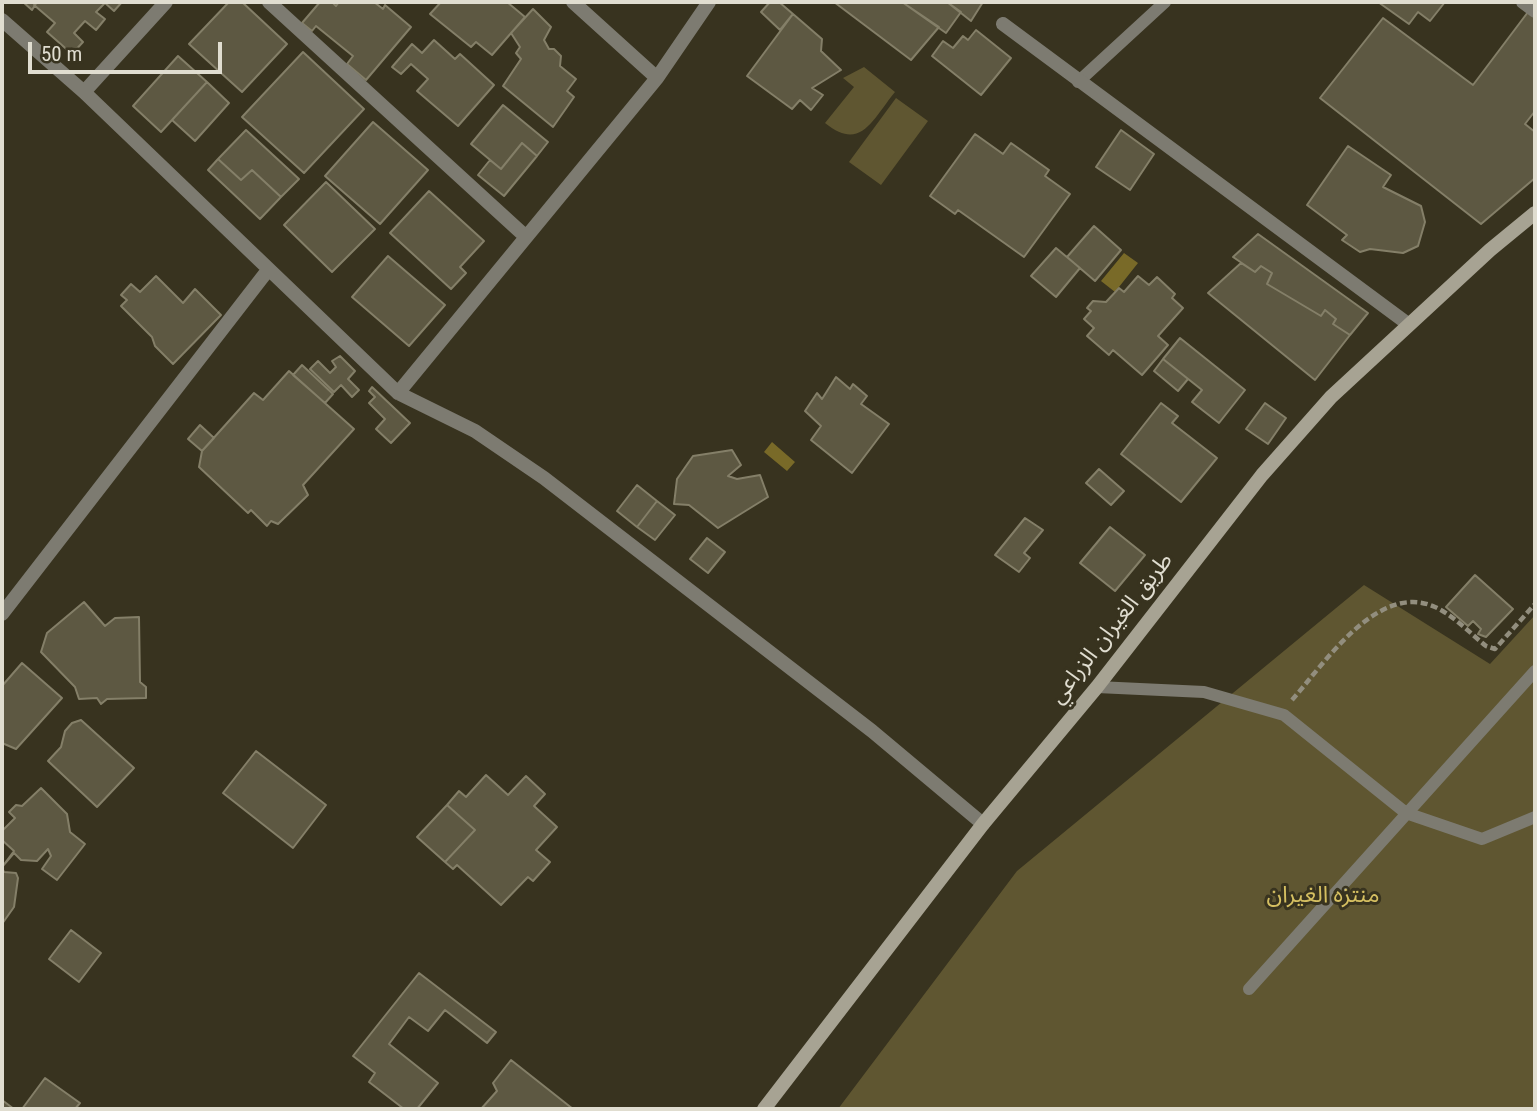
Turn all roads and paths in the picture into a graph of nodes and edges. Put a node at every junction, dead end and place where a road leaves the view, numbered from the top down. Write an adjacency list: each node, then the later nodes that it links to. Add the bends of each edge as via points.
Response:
1 (166, 2): 12 (street)
2 (269, 2): 14 (street)
3 (573, 2): 10 (street)
4 (709, 2): 10 (street)
5 (1165, 2): 11 (lane)
6 (1523, 2): 7 (street)
7 (1535, 11)
8 (2, 20): 12 (street)
9 (1003, 24): 11 (street)
10 (657, 78): 14 (street)
11 (1078, 82): 16 (street)
12 (84, 92): 15 (street)
13 (1535, 214): 16 (street, طريق الغيران الزراعي)
14 (525, 236): 17 (street)
15 (268, 270): 17 (street); 19 (street)
16 (1408, 324): 21 (street, طريق الغيران الزراعي, via 1331,397 1262,475)
17 (398, 393): 25 (street, via 475,431 544,478 872,731)
18 (1535, 604): 22 (path, via 1495,649 1435,607 1406,602 1367,617)
19 (2, 614)
20 (1535, 671): 23 (lane)
21 (1097, 687): 22 (lane, via 1204,692); 25 (street, طريق الغيران الزراعي)
22 (1280, 713): 23 (lane)
23 (1406, 813): 24 (lane, via 1482,839); 26 (lane)
24 (1535, 817)
25 (983, 824): 27 (street, طريق الغيران الزراعي)
26 (1249, 989)
27 (764, 1109)

